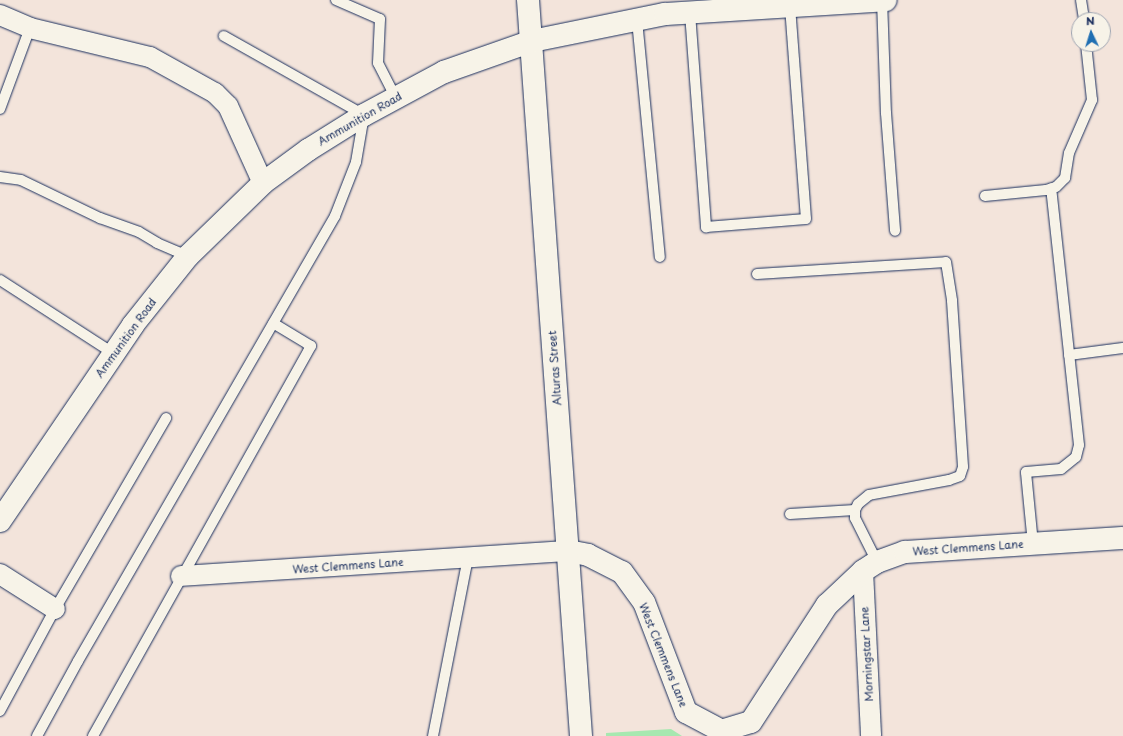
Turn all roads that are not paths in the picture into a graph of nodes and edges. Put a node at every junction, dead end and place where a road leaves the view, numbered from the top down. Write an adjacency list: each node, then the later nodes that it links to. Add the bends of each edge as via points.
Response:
1 (336, 0): 16 (lane, via 380,19 378,64)
2 (528, 0): 14 (street, Alturas Street)
3 (882, 0): 4 (street, Ammunition Road); 6 (street, Ammunition Road); 23 (lane, via 886,113)
4 (886, 0)
5 (1081, 0): 8 (lane)
6 (846, 1): 7 (street, Ammunition Road)
7 (790, 6): 9 (street, Ammunition Road); 9 (lane, via 806,219 706,227)
8 (1083, 12)
9 (690, 13): 11 (street, Ammunition Road, via 665,14)
10 (0, 15): 12 (street)
11 (637, 20): 14 (street, Ammunition Road); 25 (lane)
12 (30, 28): 17 (lane); 20 (street, via 150,58 215,93 228,106)
13 (224, 36): 18 (lane)
14 (532, 41): 16 (street, Ammunition Road, via 444,72); 38 (street, Alturas Street)
15 (1087, 52): 21 (lane, via 1092,100 1069,153 1065,178)
16 (396, 98): 18 (street, Ammunition Road)
17 (0, 109)
18 (364, 115): 20 (street, Ammunition Road, via 308,150); 28 (lane, via 356,162 335,216)
19 (0, 177): 24 (lane, via 22,180 100,218 139,232)
20 (263, 183): 24 (street, Ammunition Road)
21 (1051, 189): 22 (lane); 31 (lane)
22 (985, 196)
23 (895, 230)
24 (188, 256): 30 (street, Ammunition Road)
25 (660, 257)
26 (757, 274): 33 (lane, via 946,262 952,301 963,467 960,476 870,495 858,504)
27 (0, 280): 30 (lane)
28 (273, 323): 42 (lane, via 310,346); 45 (lane)
29 (1123, 348): 31 (lane)
30 (113, 354): 35 (street, Ammunition Road)
31 (1069, 356): 37 (lane, via 1079,445 1076,457 1061,469 1026,472)
32 (166, 418): 43 (lane)
33 (855, 510): 34 (lane); 40 (lane, via 855,518)
34 (790, 514)
35 (0, 521)
36 (1123, 538): 37 (street, West Clemmens Lane)
37 (1033, 544): 40 (street, West Clemmens Lane, via 905,552)
38 (568, 551): 39 (street, West Clemmens Lane); 40 (street, West Clemmens Lane, via 588,555 622,572 644,602 686,712 721,731 751,722 827,605); 48 (street, Alturas Street)
39 (468, 558): 42 (street, West Clemmens Lane); 47 (lane)
40 (870, 567): 49 (street, Morningstar Lane)
41 (0, 574): 43 (street)
42 (181, 576): 46 (lane)
43 (55, 609): 44 (lane)
44 (0, 711)
45 (37, 736)
46 (93, 736)
47 (433, 736)
48 (580, 736)
49 (871, 736)

